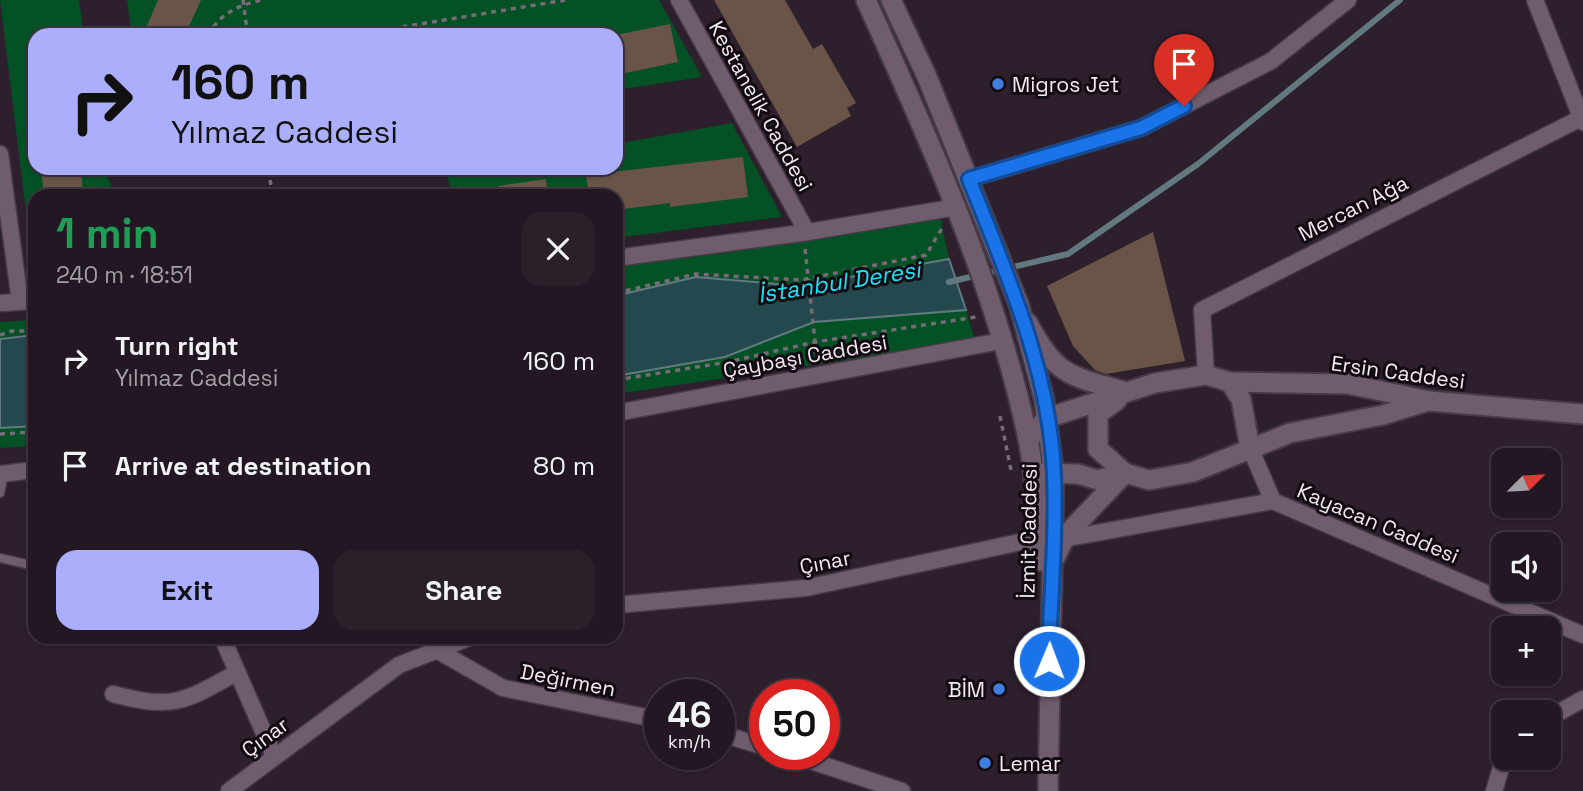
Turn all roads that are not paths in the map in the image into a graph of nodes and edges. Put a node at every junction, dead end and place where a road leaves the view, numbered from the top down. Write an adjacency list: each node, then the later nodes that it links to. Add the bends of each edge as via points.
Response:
1 (679, 0): 10 (street, Kestanelik Caddesi)
2 (866, 0): 9 (main road, İzmit Caddesi)
3 (891, 0): 8 (main road, İzmit Caddesi)
4 (1348, 0): 8 (street, via 1271,61 1141,128)
5 (1535, 0): 6 (street)
6 (1582, 119): 16 (street, Mercan Ağa, via 1202,310)
7 (0, 154): 12 (street)
8 (969, 179): 14 (main road, İzmit Caddesi)
9 (950, 213): 10 (street); 15 (main road, İzmit Caddesi, via 968,235 986,316)
10 (804, 233): 11 (street)
11 (623, 257)
12 (28, 301): 13 (street)
13 (0, 303)
14 (1019, 305): 18 (main road, via 1044,353 1071,376); 22 (main road, İzmit Caddesi)
15 (1001, 341): 20 (street, Çaybaşı Caddesi); 23 (main road, İzmit Caddesi)
16 (1206, 375): 17 (main road, Ersin Caddesi); 18 (main road)
17 (1230, 383): 19 (main road, Ersin Caddesi, via 1348,384); 24 (main road, via 1241,399)
18 (1128, 392): 22 (main road); 27 (main road, via 1098,414 1098,449)
19 (1429, 401): 21 (main road, Ersin Caddesi); 24 (main road, via 1290,433)
20 (623, 412)
21 (1583, 414)
22 (1047, 418): 23 (main road); 29 (main road, İzmit Caddesi)
23 (1028, 440): 26 (main road, İzmit Caddesi)
24 (1250, 448): 27 (main road, via 1193,472 1149,480); 31 (street, Kayacan Caddesi)
25 (28, 471): 28 (street)
26 (1032, 472): 29 (main road); 32 (main road, İzmit Caddesi)
27 (1125, 473): 29 (main road, via 1098,480 1078,474); 33 (main road)
28 (2, 474): 30 (lane)
29 (1054, 475): 36 (main road, İzmit Caddesi)
30 (0, 493)
31 (1273, 501): 33 (street, Kayacan Caddesi); 39 (street, Kayacan Caddesi)
32 (1039, 538): 37 (street, Çınar, via 806,589); 38 (main road, İzmit Caddesi)
33 (1063, 539): 36 (main road)
34 (0, 558): 35 (lane)
35 (28, 564)
36 (1051, 568): 38 (main road, İzmit Caddesi)
37 (623, 605)
38 (1049, 635): 53 (main road)
39 (1583, 635)
40 (225, 644): 43 (street)
41 (435, 644): 48 (street, Çınar)
42 (438, 644): 47 (street, Değirmen, via 503,688)
43 (236, 673): 44 (street, via 185,701 149,704); 48 (street)
44 (113, 694)
45 (1583, 699): 46 (street)
46 (1561, 711)
47 (644, 717)
48 (274, 756): 51 (street, Çınar)
49 (838, 770): 52 (street)
50 (1500, 770): 54 (street)
51 (229, 791)
52 (902, 791)
53 (1048, 791)
54 (1494, 791)

